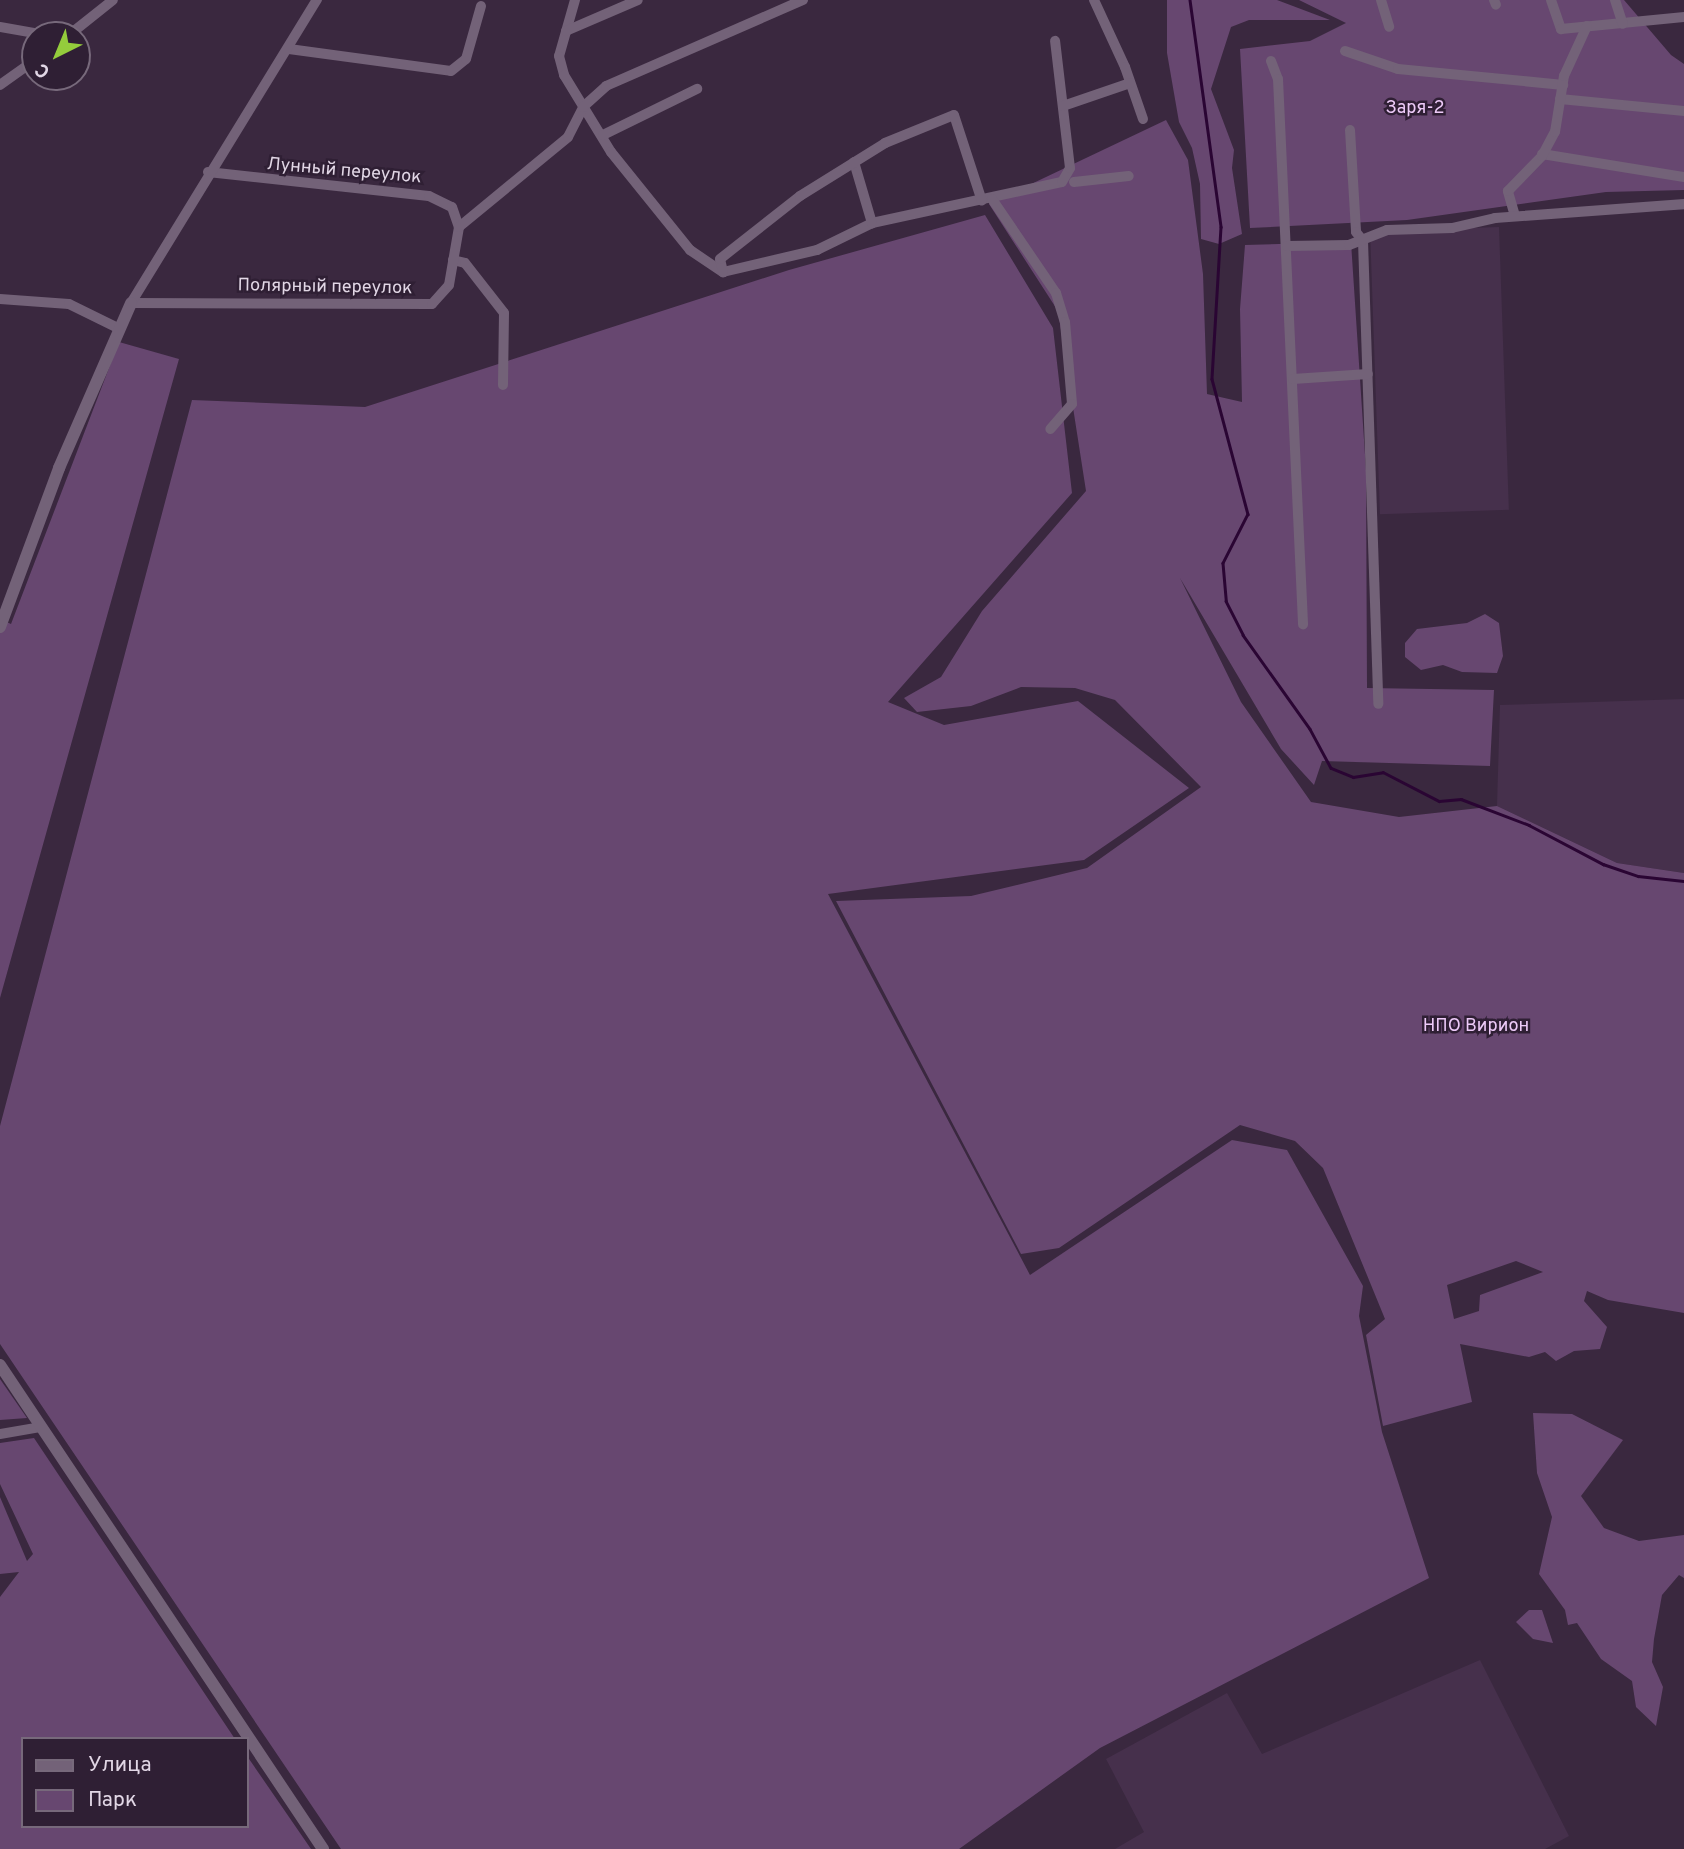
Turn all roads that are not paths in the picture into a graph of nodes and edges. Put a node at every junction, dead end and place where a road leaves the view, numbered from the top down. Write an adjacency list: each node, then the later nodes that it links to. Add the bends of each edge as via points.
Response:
1 (113, 0): 12 (street)
2 (317, 0): 20 (street)
3 (575, 0): 18 (street)
4 (638, 0): 18 (street)
5 (803, 0): 30 (street, via 606,86)
6 (1094, 0): 24 (street)
7 (1381, 0): 16 (street)
8 (1551, 0): 14 (street, via 1561,29)
9 (1615, 0): 13 (street)
10 (481, 6): 20 (street, via 466,58 450,71)
11 (1684, 17): 13 (street)
12 (87, 21)
13 (1623, 24): 14 (street)
14 (1587, 26): 26 (street)
15 (0, 27): 17 (street)
16 (1389, 27)
17 (21, 31)
18 (566, 31): 30 (street, via 559,56 564,75)
19 (1055, 41): 29 (street)
20 (289, 49): 37 (street)
21 (1345, 51): 26 (street, via 1398,69)
22 (1270, 61): 47 (street, via 1278,79)
23 (21, 70): 25 (street)
24 (1130, 83): 29 (street); 32 (street)
25 (0, 85)
26 (1563, 85): 28 (street)
27 (697, 89): 34 (street)
28 (1560, 99): 31 (street); 35 (street, via 1555,132)
29 (1063, 106): 41 (street, via 1069,176 1062,182)
30 (583, 107): 34 (street); 45 (street, via 568,137)
31 (1684, 111)
32 (1143, 119)
33 (1350, 130): 46 (street, via 1356,232)
34 (603, 135): 49 (street, via 611,152 690,250)
35 (1542, 154): 39 (street); 43 (street, via 1508,191)
36 (854, 162): 41 (street, via 885,143 954,115); 44 (street); 49 (street, via 800,196 720,259)
37 (208, 172): 45 (street, Лунный переулок, via 429,196 452,207); 51 (street)
38 (1129, 176): 40 (street)
39 (1684, 177)
40 (1074, 182)
41 (987, 200): 44 (street); 56 (street, via 1056,293 1065,322 1072,404)
42 (1684, 204): 43 (street)
43 (1515, 216): 46 (street, via 1452,228 1387,230)
44 (872, 223): 49 (street, via 817,250)
45 (458, 227): 48 (street, Полярный переулок)
46 (1363, 241): 47 (street); 53 (street)
47 (1287, 246): 54 (street)
48 (453, 260): 51 (street, Полярный переулок, via 449,285 432,304); 55 (street, via 465,263 504,313)
49 (723, 272)
50 (0, 299): 52 (street, via 69,304)
51 (131, 303): 52 (street)
52 (118, 328): 58 (street)
53 (1368, 374): 54 (street); 59 (street)
54 (1293, 379): 57 (street)
55 (503, 385)
56 (1050, 429)
57 (1303, 624)
58 (0, 627)
59 (1378, 704)
60 (0, 1365): 61 (street)
61 (41, 1427): 62 (street); 63 (street)
62 (0, 1434)
63 (323, 1849)

